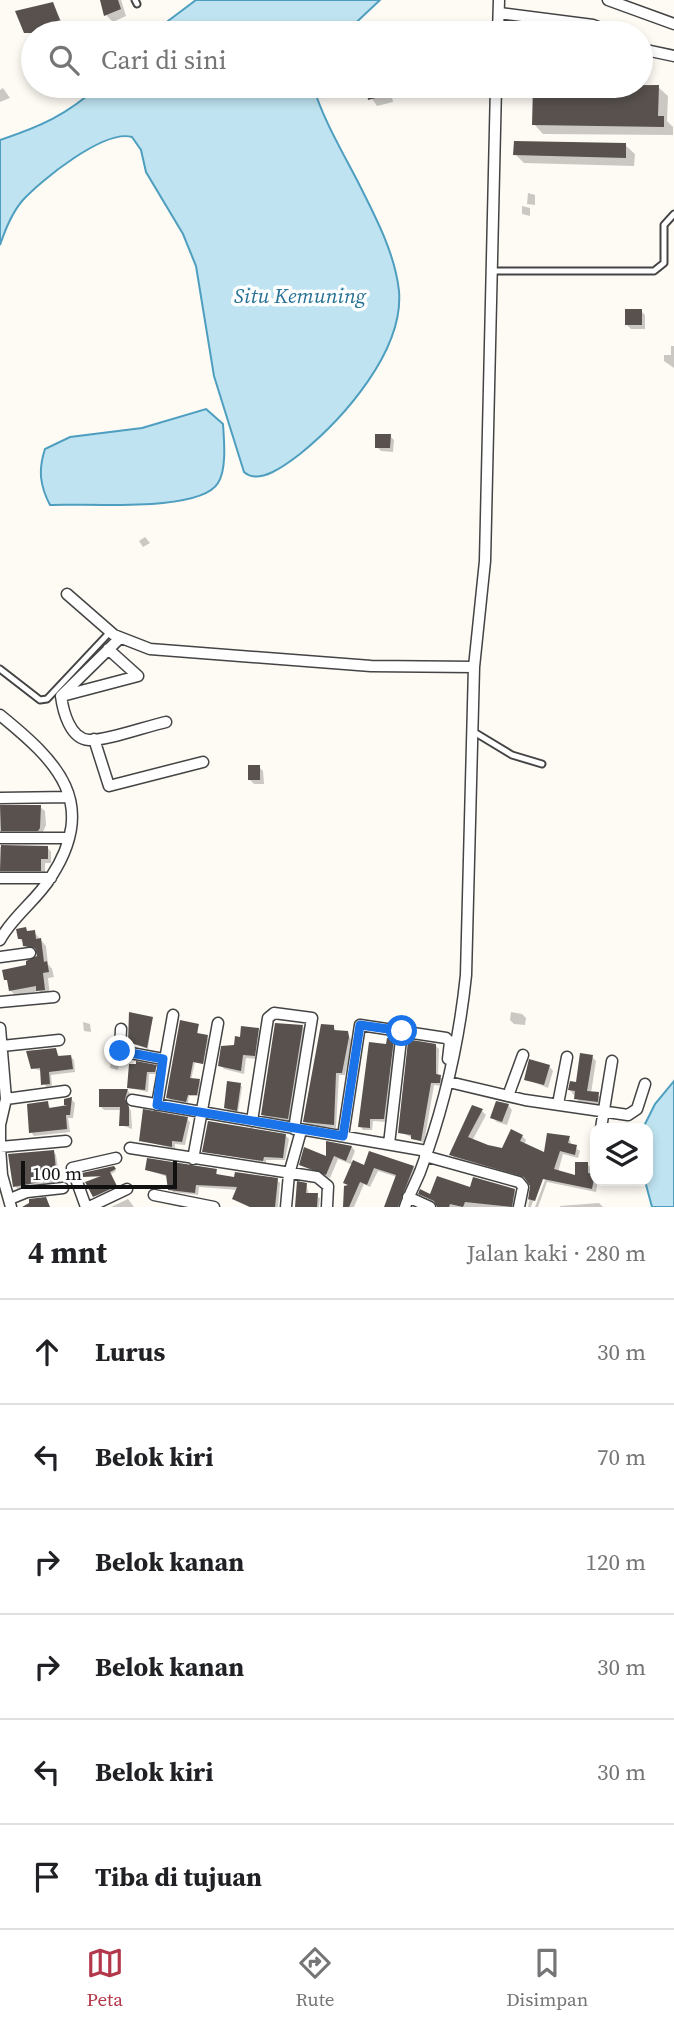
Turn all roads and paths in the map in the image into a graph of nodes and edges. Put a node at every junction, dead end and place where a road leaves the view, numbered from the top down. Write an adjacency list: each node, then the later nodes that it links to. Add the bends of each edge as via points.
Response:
1 (499, 0): 3 (street)
2 (608, 0): 6 (street)
3 (499, 13): 4 (street); 5 (street)
4 (499, 21)
5 (562, 21)
6 (674, 24)
7 (653, 52): 8 (street)
8 (674, 56)
9 (496, 98): 11 (street)
10 (674, 214): 11 (lane, via 664,225 664,262 654,271)
11 (492, 271): 16 (street, via 485,561)
12 (67, 594): 13 (street)
13 (110, 632): 14 (street); 17 (lane, via 47,699 40,700)
14 (120, 638): 15 (street); 16 (street, via 150,649 193,653 371,666)
15 (108, 649): 18 (street); 18 (street, via 138,676)
16 (474, 667): 21 (street)
17 (0, 669)
18 (61, 696): 22 (street, via 75,734)
19 (0, 715): 25 (street, via 40,747)
20 (166, 722): 22 (street)
21 (474, 732): 24 (lane, via 512,755); 47 (street, via 466,975)
22 (94, 739): 23 (street, via 109,786)
23 (203, 762)
24 (542, 764)
25 (69, 797): 26 (street); 28 (street, via 74,818)
26 (0, 798)
27 (0, 838): 28 (street)
28 (69, 838): 30 (street)
29 (0, 878): 30 (street)
30 (51, 878): 31 (street)
31 (0, 940)
32 (30, 953): 33 (street)
33 (0, 957)
34 (54, 997): 35 (street)
35 (0, 1002)
36 (173, 1015): 45 (street)
37 (218, 1023): 56 (street)
38 (0, 1028): 42 (street)
39 (121, 1029): 45 (street, via 120,1051)
40 (402, 1031): 61 (street, via 360,1025); 63 (street); 66 (street, via 450,1042)
41 (59, 1040): 42 (street)
42 (2, 1053): 51 (street)
43 (523, 1055): 50 (street)
44 (567, 1057): 53 (street)
45 (163, 1059): 54 (street)
46 (612, 1061): 55 (street)
47 (449, 1082): 50 (street); 66 (street)
48 (645, 1084): 55 (street, via 632,1114)
49 (65, 1091): 51 (street)
50 (509, 1096): 53 (street)
51 (6, 1099): 59 (street)
52 (132, 1100): 54 (street)
53 (558, 1104): 55 (street)
54 (157, 1105): 56 (street)
55 (605, 1110): 58 (street)
56 (201, 1112): 57 (street); 68 (street)
57 (252, 1121): 60 (street); 60 (street, via 268,1018 274,1013 312,1018)
58 (602, 1123)
59 (0, 1125): 64 (street)
60 (298, 1130): 61 (street); 70 (street)
61 (343, 1136): 63 (street)
62 (66, 1141): 64 (street)
63 (389, 1144): 66 (street)
64 (0, 1147): 69 (street)
65 (130, 1148): 68 (street)
66 (425, 1152): 74 (street); 81 (street, via 519,1182 523,1187)
67 (116, 1158): 76 (street, via 72,1168)
68 (193, 1159): 70 (street)
69 (1, 1174): 75 (street)
70 (289, 1174): 78 (street); 79 (street, via 314,1176 326,1184)
71 (62, 1188): 75 (street, via 27,1192)
72 (127, 1189): 76 (street)
73 (154, 1195): 77 (street)
74 (406, 1202): 80 (street)
75 (10, 1203)
76 (88, 1207)
77 (214, 1207)
78 (286, 1207)
79 (327, 1207)
80 (430, 1207)
81 (519, 1207)

